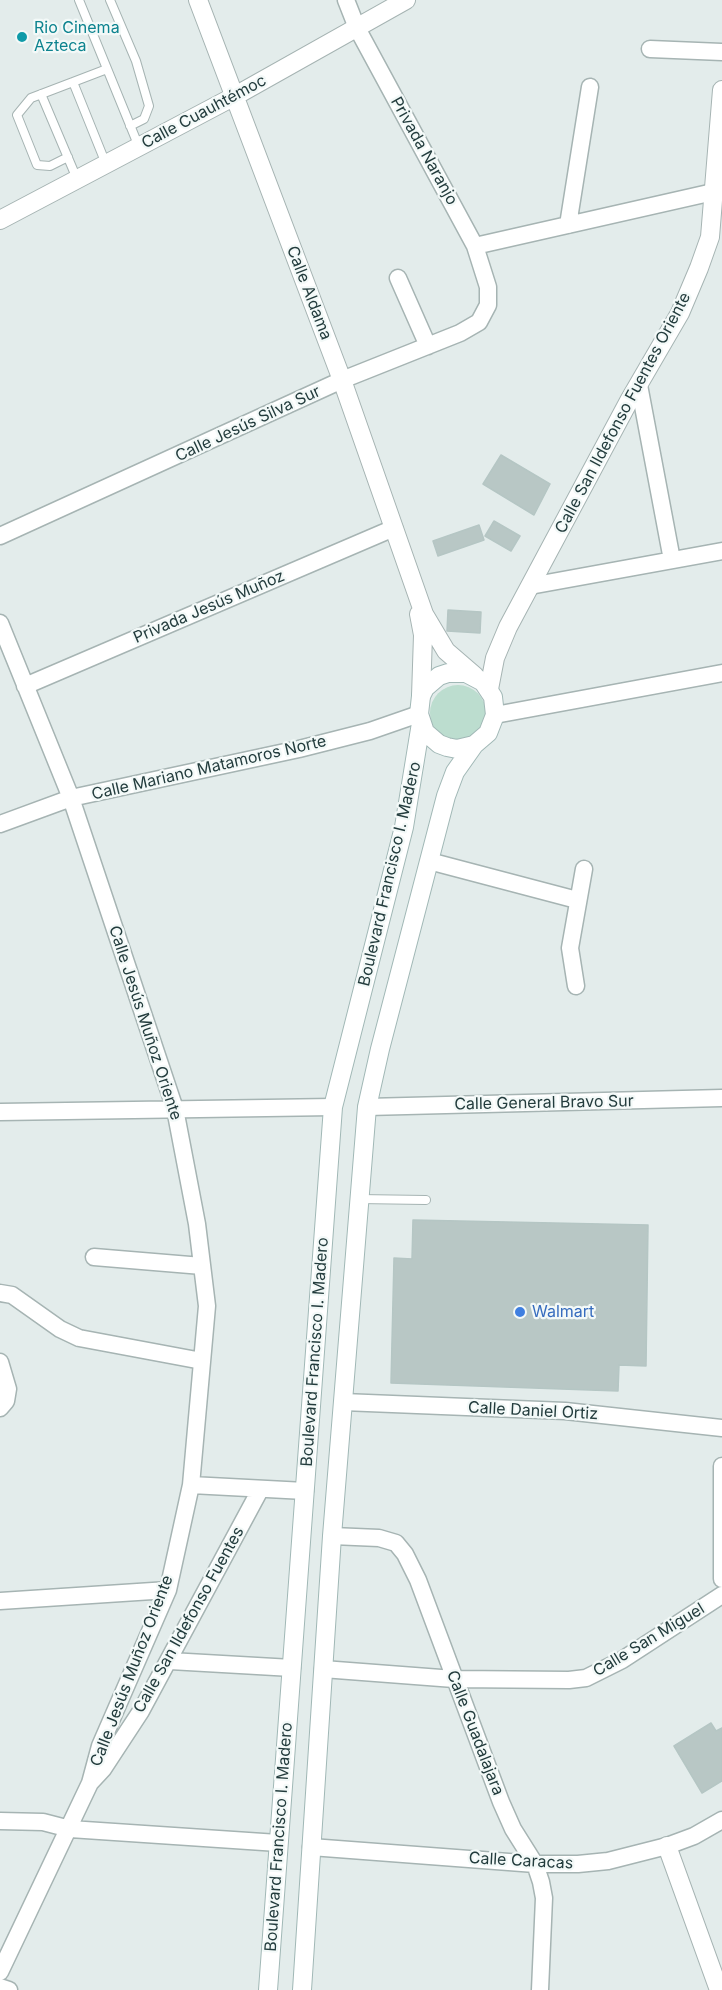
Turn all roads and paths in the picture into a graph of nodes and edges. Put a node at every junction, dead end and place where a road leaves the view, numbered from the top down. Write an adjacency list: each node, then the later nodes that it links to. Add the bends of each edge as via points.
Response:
1 (79, 0): 9 (lane)
2 (110, 0): 15 (lane, via 149,106 144,119)
3 (198, 0): 14 (main road, Calle Aldama)
4 (346, 0): 6 (street, Privada Naranjo)
5 (406, 0): 6 (main road, Calle Cuauhtémoc)
6 (357, 28): 14 (main road, Calle Cuauhtémoc); 23 (street, Privada Naranjo)
7 (650, 50): 8 (street)
8 (722, 52)
9 (107, 69): 10 (lane); 15 (lane)
10 (73, 82): 13 (lane); 18 (lane)
11 (590, 87): 22 (street)
12 (722, 90): 20 (main road, Calle San Ildefonso Fuentes Oriente)
13 (41, 94): 17 (lane); 17 (lane, via 24,103 17,115 32,157 44,167)
14 (235, 96): 16 (main road, Calle Cuauhtémoc); 27 (main road, Calle Aldama)
15 (130, 126): 16 (lane)
16 (139, 147): 18 (main road, Calle Cuauhtémoc)
17 (68, 157): 19 (lane)
18 (106, 164): 19 (main road, Calle Cuauhtémoc)
19 (77, 179): 21 (main road, Calle Cuauhtémoc)
20 (718, 191): 22 (street); 28 (main road, Calle San Ildefonso Fuentes Oriente, via 710,237 699,268 680,313)
21 (0, 220)
22 (568, 225): 23 (street)
23 (476, 246): 25 (street, Privada Naranjo, via 488,287)
24 (398, 278): 26 (street)
25 (488, 305): 26 (street, Calle Jesús Silva Sur, via 478,322)
26 (428, 346): 27 (street, Calle Jesús Silva Sur)
27 (342, 380): 29 (main road, Calle Aldama); 30 (street, Calle Jesús Silva Sur)
28 (639, 385): 32 (street); 33 (main road, Calle San Ildefonso Fuentes Oriente)
29 (394, 528): 34 (main road, Calle Aldama); 38 (street, Privada Jesús Muñoz)
30 (0, 536)
31 (722, 551): 32 (street)
32 (672, 560): 33 (street)
33 (530, 586): 37 (main road, Calle San Ildefonso Fuentes Oriente)
34 (414, 589): 37 (main road, Calle Aldama, via 436,637 451,656); 39 (main road, Calle Aldama, via 423,635)
35 (0, 623): 38 (street, Calle Jesús Muñoz Oriente)
36 (722, 673): 40 (street)
37 (482, 682): 39 (main road, via 457,672 439,676); 40 (main road, via 493,697)
38 (26, 686): 43 (street, Calle Jesús Muñoz Oriente)
39 (421, 696): 41 (main road)
40 (495, 715): 42 (main road, via 488,733)
41 (420, 719): 42 (main road, via 425,732 439,744 457,749); 43 (street, Calle Mariano Matamoros Norte); 50 (main road, Boulevard Francisco I. Madero, via 404,827)
42 (474, 745): 45 (main road, Boulevard Francisco I. Madero, via 455,772)
43 (71, 798): 44 (street, Calle Mariano Matamoros Norte); 52 (street, Calle Jesús Muñoz Oriente)
44 (0, 824)
45 (429, 861): 47 (street); 51 (main road, Boulevard Francisco I. Madero)
46 (584, 869): 47 (street)
47 (577, 900): 48 (street, via 570,948)
48 (576, 986)
49 (722, 1098): 51 (street, Calle General Bravo Sur)
50 (333, 1107): 52 (street); 67 (main road, Boulevard Francisco I. Madero)
51 (367, 1107): 54 (main road, Boulevard Francisco I. Madero)
52 (175, 1109): 53 (street); 57 (street, Calle Jesús Muñoz Oriente)
53 (0, 1112)
54 (358, 1199): 55 (lane); 61 (main road, Boulevard Francisco I. Madero)
55 (426, 1200)
56 (94, 1257): 57 (street)
57 (202, 1266): 59 (street, Calle Jesús Muñoz Oriente, via 207,1306)
58 (0, 1293): 59 (street, via 12,1295 79,1338)
59 (202, 1361): 65 (street, Calle Jesús Muñoz Oriente)
60 (0, 1362): 62 (street, via 8,1389)
61 (343, 1402): 63 (street, Calle Daniel Ortiz, via 565,1411); 68 (main road, Boulevard Francisco I. Madero)
62 (0, 1408)
63 (722, 1428)
64 (722, 1466): 69 (street)
65 (191, 1485): 66 (street); 70 (street, Calle Jesús Muñoz Oriente)
66 (260, 1490): 67 (street); 73 (street, Calle San Ildefonso Fuentes)
67 (305, 1491): 74 (main road, Boulevard Francisco I. Madero)
68 (332, 1536): 75 (main road, Boulevard Francisco I. Madero); 76 (street, Calle Guadalajara, via 379,1538 401,1548 418,1580)
69 (722, 1579)
70 (168, 1590): 72 (street); 77 (street, Calle Jesús Muñoz Oriente, via 100,1746)
71 (722, 1595): 76 (street, Calle San Miguel, via 622,1660 586,1678)
72 (0, 1601)
73 (170, 1661): 74 (street); 77 (street, Calle San Ildefonso Fuentes, via 114,1753)
74 (292, 1668): 81 (main road, Boulevard Francisco I. Madero)
75 (323, 1669): 76 (street, Calle San Miguel); 83 (main road, Boulevard Francisco I. Madero)
76 (454, 1679): 84 (street, Calle Guadalajara, via 501,1802)
77 (90, 1783): 80 (street, Calle San Ildefonso Fuentes)
78 (722, 1820): 82 (street, Calle Caracas)
79 (0, 1821): 80 (street, via 43,1822)
80 (70, 1829): 81 (street); 85 (street, Calle San Ildefonso Fuentes)
81 (278, 1843): 88 (main road, Boulevard Francisco I. Madero)
82 (667, 1846): 84 (street, Calle Caracas, via 608,1862); 91 (main road)
83 (311, 1847): 84 (street, Calle Caracas); 89 (main road, Boulevard Francisco I. Madero)
84 (535, 1864): 90 (street, Calle Guadalajara, via 544,1899)
85 (0, 1972)
86 (0, 1987): 87 (street)
87 (9, 1990)
88 (268, 1990)
89 (302, 1990)
90 (540, 1990)
91 (719, 1990)

